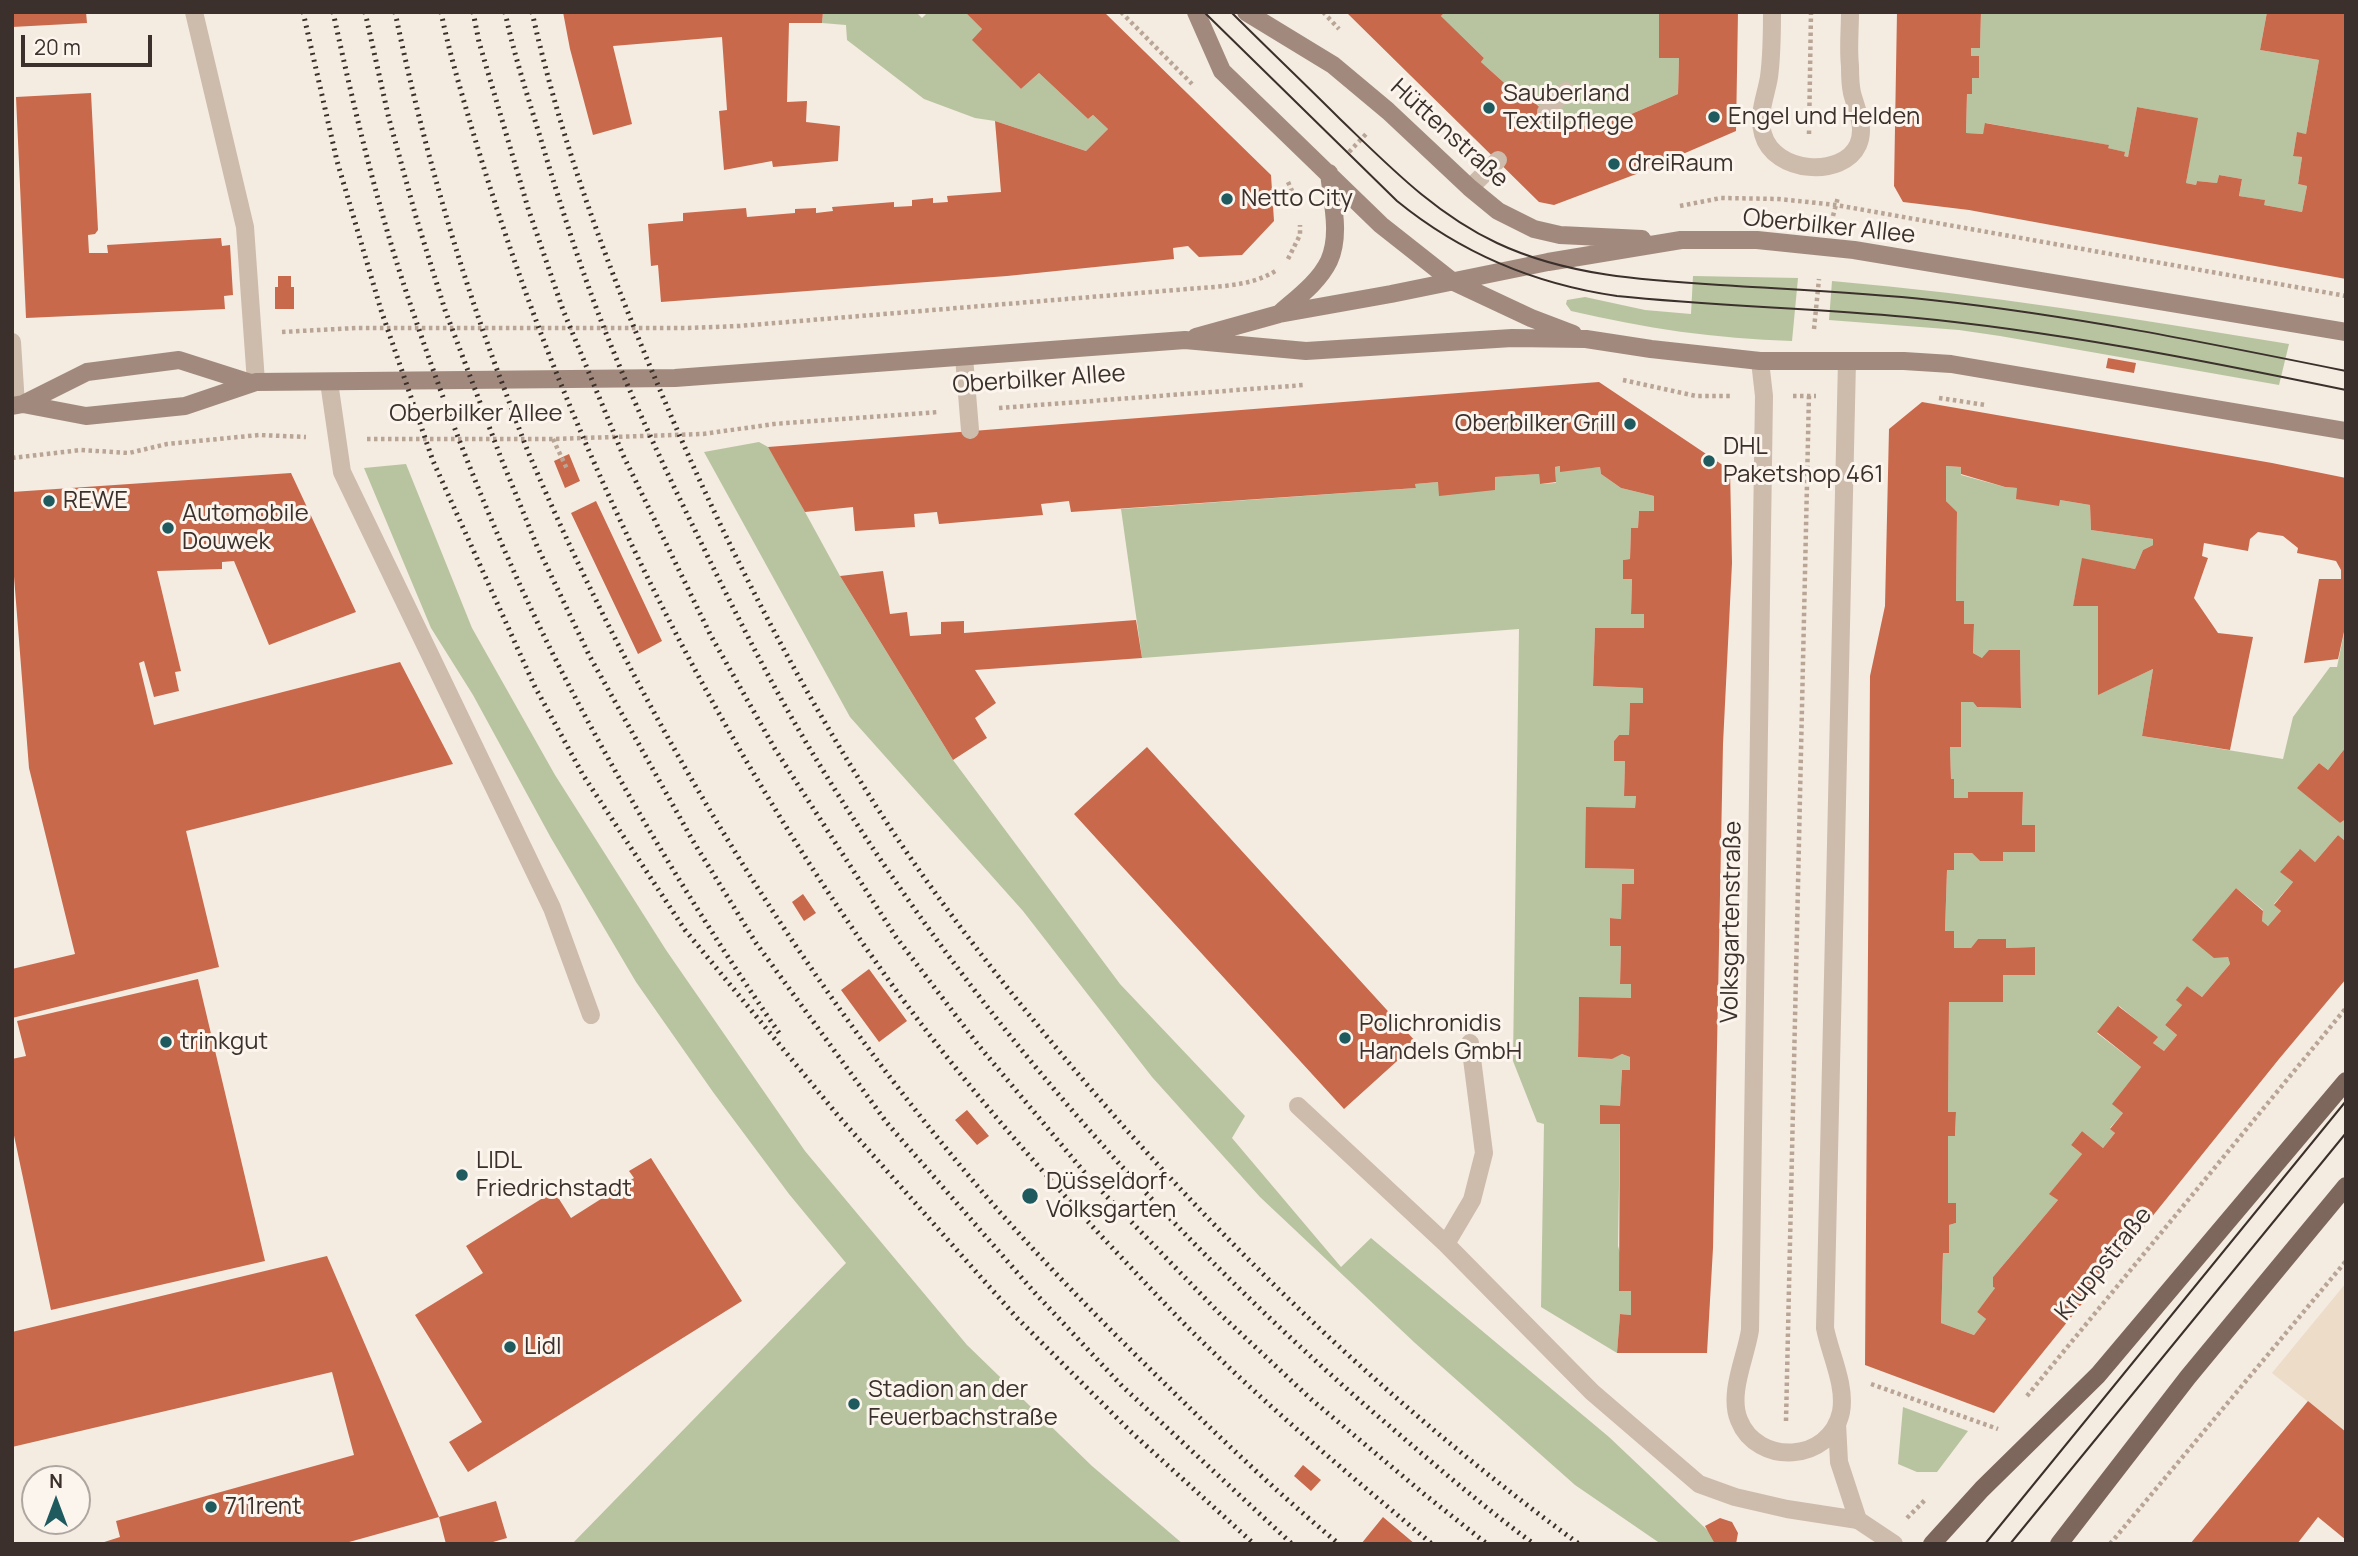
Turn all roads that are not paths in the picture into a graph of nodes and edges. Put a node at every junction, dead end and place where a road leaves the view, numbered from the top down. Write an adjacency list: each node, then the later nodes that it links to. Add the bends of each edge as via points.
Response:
1 (194, 12): 21 (street, via 246,227)
2 (1196, 12): 9 (main road, via 1222,71)
3 (1246, 12): 10 (main road, Hüttenstraße, via 1334,65)
4 (1772, 12): 5 (street, via 1763,136 1773,153 1792,165 1808,167 1845,160 1858,145 1861,124 1849,63)
5 (1850, 12)
6 (1566, 91): 7 (street)
7 (1546, 112)
8 (1498, 160): 10 (street)
9 (1329, 173): 12 (main road, via 1381,225); 13 (main road, via 1335,227 1329,260 1314,283)
10 (1470, 188): 11 (main road, Hüttenstraße, via 1498,211 1534,229 1589,237)
11 (1681, 240): 12 (main road, Oberbilker Allee); 14 (main road, Oberbilker Allee, via 1825,246)
12 (1452, 281): 13 (main road, Oberbilker Allee); 15 (main road)
13 (1279, 314): 16 (main road, Oberbilker Allee)
14 (2346, 332)
15 (1586, 339): 16 (main road, Oberbilker Allee, via 1500,339 1306,351); 19 (main road, Oberbilker Allee)
16 (1185, 340): 18 (main road, Oberbilker Allee)
17 (12, 342): 23 (street)
18 (964, 357): 22 (main road, Oberbilker Allee, via 675,378); 24 (street)
19 (1760, 361): 20 (main road, Oberbilker Allee); 32 (street, Volksgartenstraße, via 1764,396 1750,1330 1735,1397 1738,1419 1748,1435 1757,1445 1786,1454 1808,1451)
20 (1847, 361): 25 (main road, Oberbilker Allee, via 1951,364); 32 (street, via 1825,1328 1842,1396)
21 (253, 382): 22 (main road, Oberbilker Allee); 23 (main road, Oberbilker Allee, via 186,406 125,413 86,416); 23 (main road, Oberbilker Allee, via 179,360 86,372)
22 (329, 382): 26 (street, via 342,471 552,908)
23 (17, 405)
24 (970, 430)
25 (2346, 431)
26 (591, 1015)
27 (1470, 1043): 31 (street, via 1484,1153 1472,1200)
28 (2344, 1088): 35 (main road, via 2098,1375)
29 (1298, 1106): 31 (street)
30 (2346, 1186): 36 (main road, via 2188,1377)
31 (1446, 1244): 33 (street, via 1592,1392 1699,1484 1787,1509)
32 (1837, 1423): 33 (street, via 1839,1462)
33 (1858, 1520): 34 (street)
34 (1892, 1543)
35 (1932, 1544)
36 (2059, 1544)

